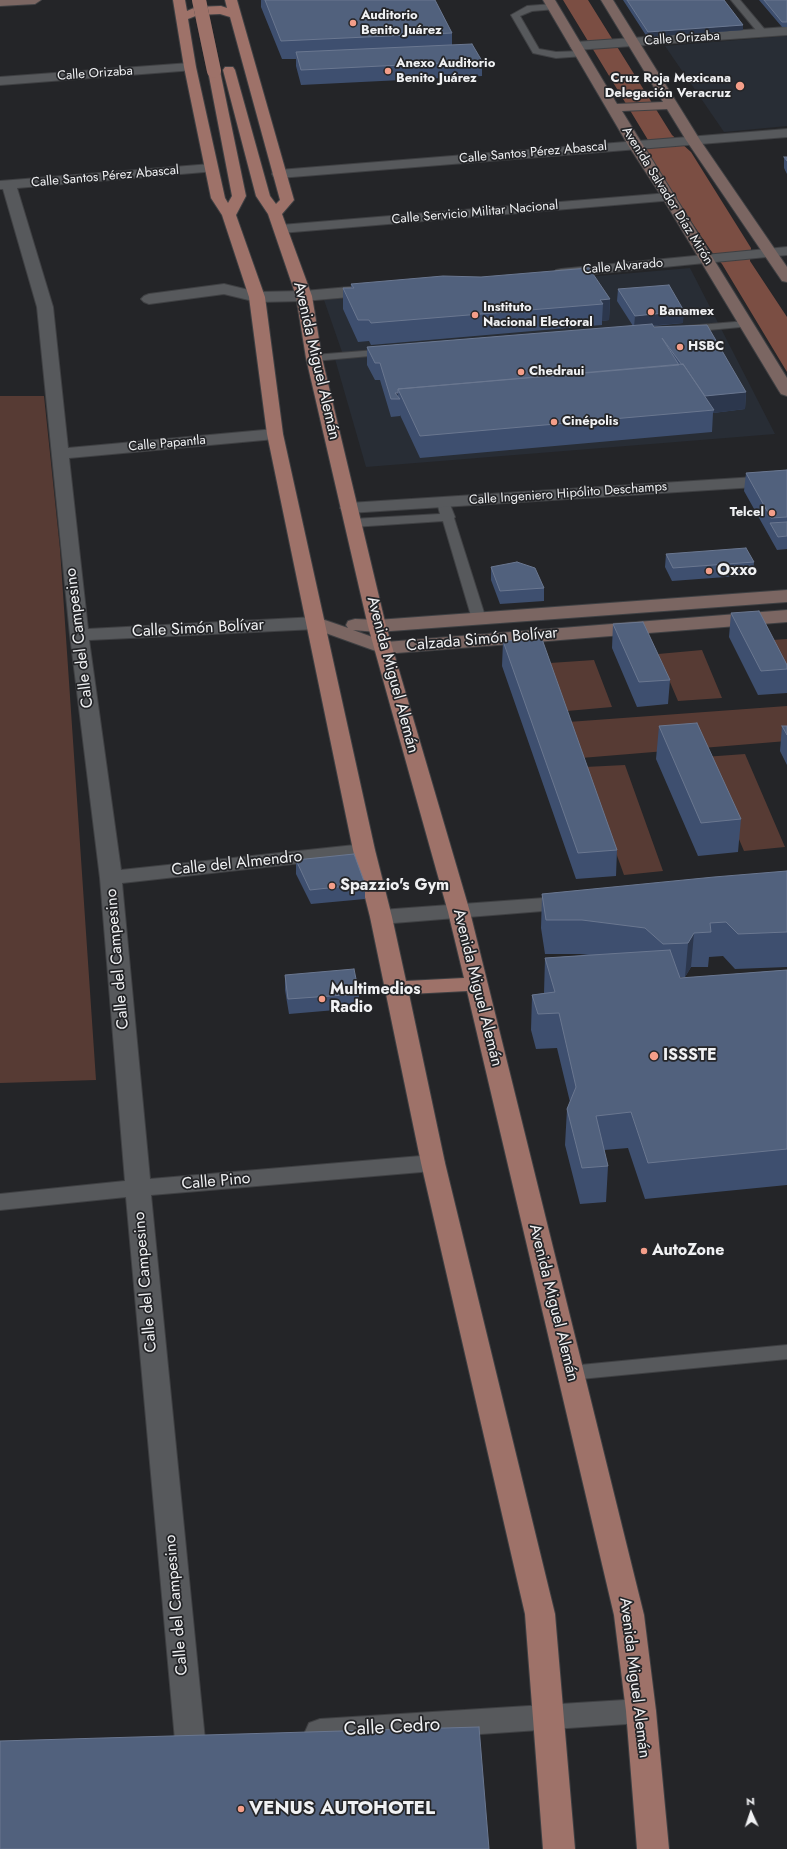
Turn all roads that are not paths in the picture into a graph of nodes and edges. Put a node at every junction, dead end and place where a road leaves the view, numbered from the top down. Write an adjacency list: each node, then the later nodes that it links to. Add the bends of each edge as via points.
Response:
1 (35, 0): 8 (main road)
2 (179, 0): 11 (main road)
3 (198, 0): 29 (main road, bridge, via 239,196)
4 (213, 0): 12 (main road)
5 (231, 0): 10 (main road)
6 (607, 0): 15 (main road)
7 (735, 0): 14 (lane)
8 (0, 2)
9 (551, 4): 16 (main road, Avenida Salvador Díaz Mirón); 16 (lane, via 530,8 515,15 536,51 556,55)
10 (234, 14): 11 (main road, via 221,10 196,11); 26 (main road)
11 (182, 17): 18 (main road)
12 (219, 23)
13 (787, 31): 14 (street, Calle Orizaba)
14 (763, 33): 15 (street, Calle Orizaba)
15 (633, 42): 16 (street, Calle Orizaba); 20 (main road)
16 (579, 50): 21 (main road, Avenida Salvador Díaz Mirón)
17 (226, 54): 30 (main road, Avenida Miguel Alemán, via 263,196)
18 (190, 67): 19 (street, Calle Orizaba); 25 (main road)
19 (0, 81)
20 (671, 105): 21 (main road); 23 (main road)
21 (613, 108): 24 (main road, Avenida Salvador Díaz Mirón)
22 (787, 132): 23 (street, Calle Santos Pérez Abascal)
23 (693, 140): 24 (street, Calle Santos Pérez Abascal); 32 (main road)
24 (635, 145): 26 (street, Calle Santos Pérez Abascal); 28 (main road, Avenida Salvador Díaz Mirón)
25 (211, 168): 27 (street, Calle Santos Pérez Abascal); 29 (main road, via 218,198)
26 (279, 174): 30 (main road, via 287,200)
27 (5, 185): 46 (street, Calle del Campesino, via 45,307)
28 (669, 197): 30 (street, Calle Servicio Militar Nacional); 33 (main road, Avenida Salvador Díaz Mirón)
29 (229, 215): 38 (main road)
30 (278, 222): 37 (main road, Avenida Miguel Alemán)
31 (787, 251): 32 (street, Calle Alvarado)
32 (771, 253): 33 (street, Calle Alvarado); 35 (main road)
33 (707, 259): 34 (street, Calle Alvarado); 40 (main road, Avenida Salvador Díaz Mirón)
34 (549, 274)
35 (787, 278)
36 (383, 289): 37 (street)
37 (304, 296): 38 (street); 43 (main road, Avenida Miguel Alemán)
38 (257, 298): 39 (street, via 224,289); 45 (main road)
39 (148, 299)
40 (747, 324): 41 (lane); 44 (main road, Avenida Salvador Díaz Mirón)
41 (676, 330)
42 (401, 351): 43 (lane)
43 (314, 358): 49 (main road, Avenida Miguel Alemán)
44 (787, 391)
45 (275, 434): 46 (street, Calle Papantla); 53 (main road)
46 (60, 454): 55 (street, Calle del Campesino)
47 (787, 480): 48 (street, Calle Ingeniero Hipólito Deschamps)
48 (446, 510): 49 (street, Calle Ingeniero Hipólito Deschamps); 52 (lane)
49 (351, 516): 54 (main road, Avenida Miguel Alemán)
50 (787, 596): 52 (main road, Calzada Simón Bolívar)
51 (784, 617): 56 (main road, Calzada Simón Bolívar)
52 (479, 619): 54 (main road, Calzada Simón Bolívar)
53 (316, 622): 54 (main road, Calzada Simón Bolívar); 55 (street, Calle Simón Bolívar); 56 (main road, Calzada Simón Bolívar); 57 (main road)
54 (377, 626): 56 (main road, Avenida Miguel Alemán)
55 (79, 634): 58 (street, Calle del Campesino)
56 (384, 648): 60 (main road, Avenida Miguel Alemán)
57 (364, 850): 58 (street, Calle del Almendro); 61 (main road)
58 (111, 878): 65 (street, Calle del Campesino)
59 (592, 901): 60 (street)
60 (459, 912): 61 (street); 62 (main road, Avenida Miguel Alemán)
61 (381, 917): 63 (main road)
62 (476, 984): 63 (main road); 68 (main road, Avenida Miguel Alemán)
63 (395, 988): 64 (main road)
64 (433, 1163): 65 (street, Calle Pino); 70 (main road, via 540,1614)
65 (138, 1188): 66 (street, Calle Pino); 72 (street, Calle del Campesino)
66 (0, 1202)
67 (787, 1352): 68 (lane)
68 (570, 1373): 69 (main road, Avenida Miguel Alemán, via 629,1615)
69 (641, 1711): 70 (street, Calle Cedro); 74 (main road, Avenida Miguel Alemán)
70 (548, 1718): 71 (street, Calle Cedro); 73 (main road)
71 (293, 1734)
72 (190, 1740)
73 (559, 1849)
74 (652, 1849)

